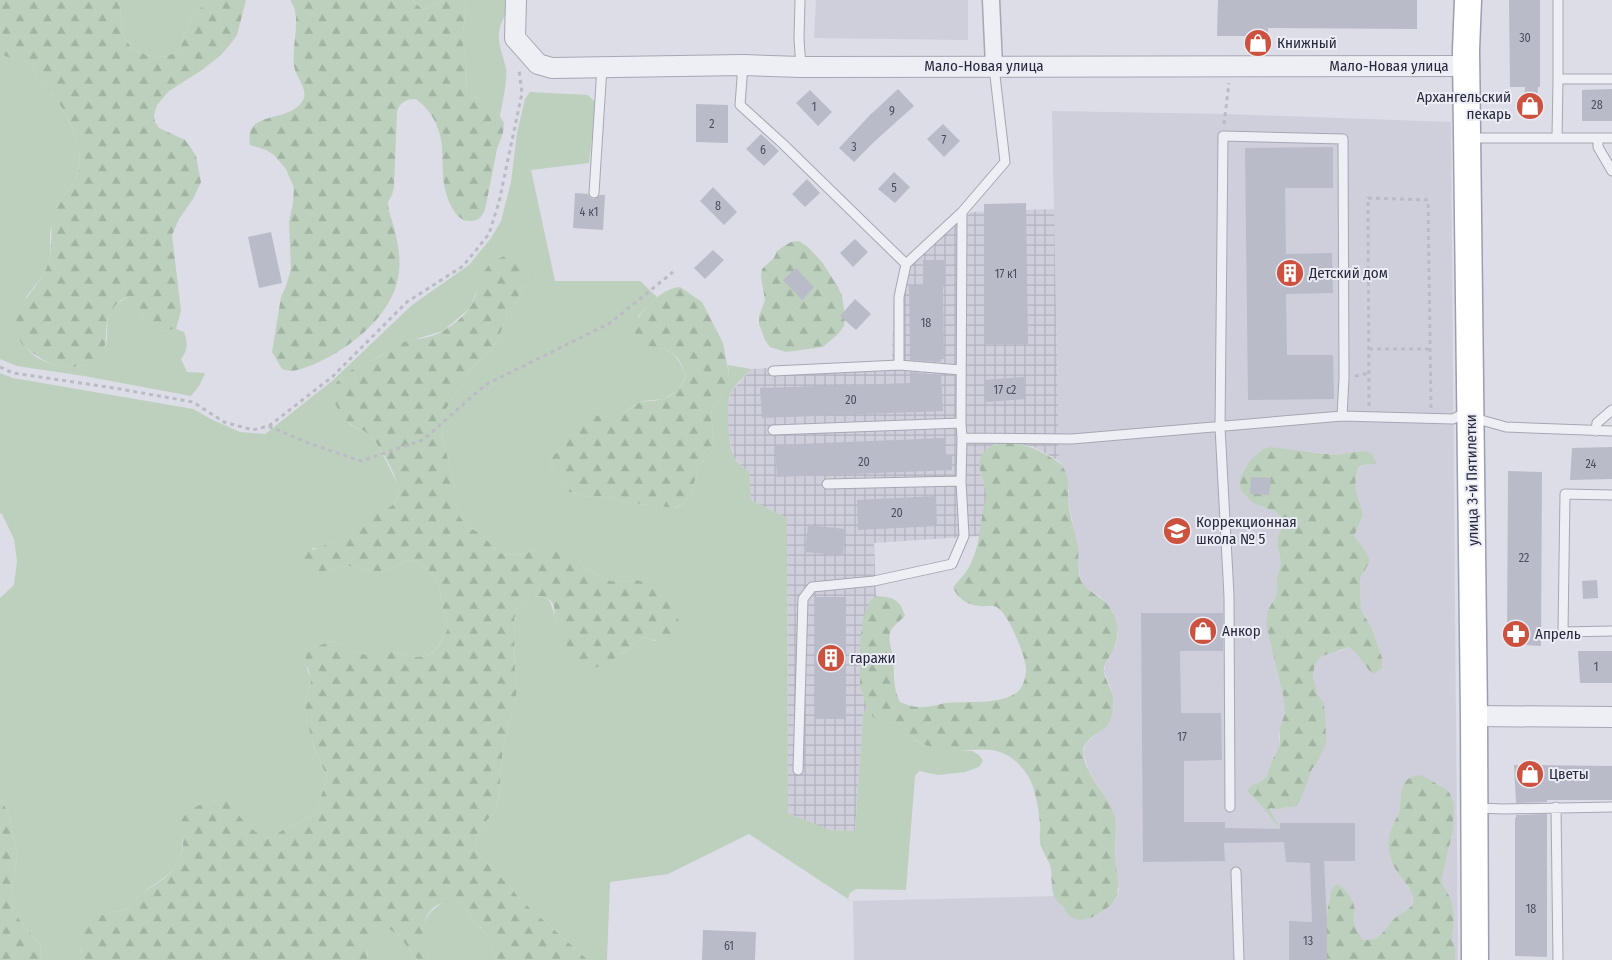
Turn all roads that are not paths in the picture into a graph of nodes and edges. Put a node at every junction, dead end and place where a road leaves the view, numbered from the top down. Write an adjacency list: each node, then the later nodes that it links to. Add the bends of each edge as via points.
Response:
1 (516, 0): 9 (street, Мало-Новая улица, via 515,38 538,64 547,68)
2 (800, 0): 10 (lane)
3 (991, 0): 7 (street)
4 (1468, 0): 8 (main road, улица 3-й Пятилетки)
5 (1558, 0): 12 (lane)
6 (743, 65): 9 (street, Мало-Новая улица); 10 (street, Мало-Новая улица); 20 (lane, via 740,105)
7 (994, 66): 8 (street, Мало-Новая улица); 10 (street, Мало-Новая улица); 19 (lane, via 1005,162)
8 (1466, 66): 13 (main road, улица 3-й Пятилетки)
9 (602, 67): 18 (lane)
10 (801, 67)
11 (1612, 78): 12 (lane)
12 (1558, 79): 14 (lane)
13 (1468, 138): 14 (lane); 25 (main road, улица 3-й Пятилетки)
14 (1557, 138): 15 (lane)
15 (1598, 138): 16 (lane); 17 (lane, via 1598,146)
16 (1612, 138)
17 (1612, 171)
18 (594, 194)
19 (962, 212): 20 (lane); 22 (lane)
20 (906, 264): 21 (lane, via 899,297)
21 (899, 365): 22 (lane); 23 (lane)
22 (961, 370): 27 (lane)
23 (773, 371)
24 (1612, 410): 30 (lane, via 1597,423)
25 (1471, 413): 26 (lane, via 1453,419); 30 (lane, via 1506,427); 37 (main road, улица 3-й Пятилетки)
26 (1342, 416): 28 (lane); 28 (lane, via 1343,139 1223,136)
27 (961, 424): 29 (lane); 32 (lane)
28 (1220, 427): 32 (lane, via 1072,439); 40 (lane, via 1229,596)
29 (773, 430)
30 (1596, 431): 31 (lane)
31 (1612, 431)
32 (962, 438): 33 (lane)
33 (961, 481): 34 (lane); 39 (lane, via 964,536 952,564 874,580 812,587 803,599)
34 (827, 484)
35 (1612, 495): 36 (lane, via 1565,494 1563,632)
36 (1612, 632)
37 (1474, 716): 38 (street); 42 (main road, улица 3-й Пятилетки)
38 (1612, 717)
39 (798, 770)
40 (1230, 806)
41 (1612, 807): 43 (lane)
42 (1474, 808): 43 (lane); 46 (main road, улица 3-й Пятилетки)
43 (1556, 808): 47 (lane)
44 (1236, 872): 45 (lane)
45 (1239, 960)
46 (1475, 960)
47 (1558, 960)

